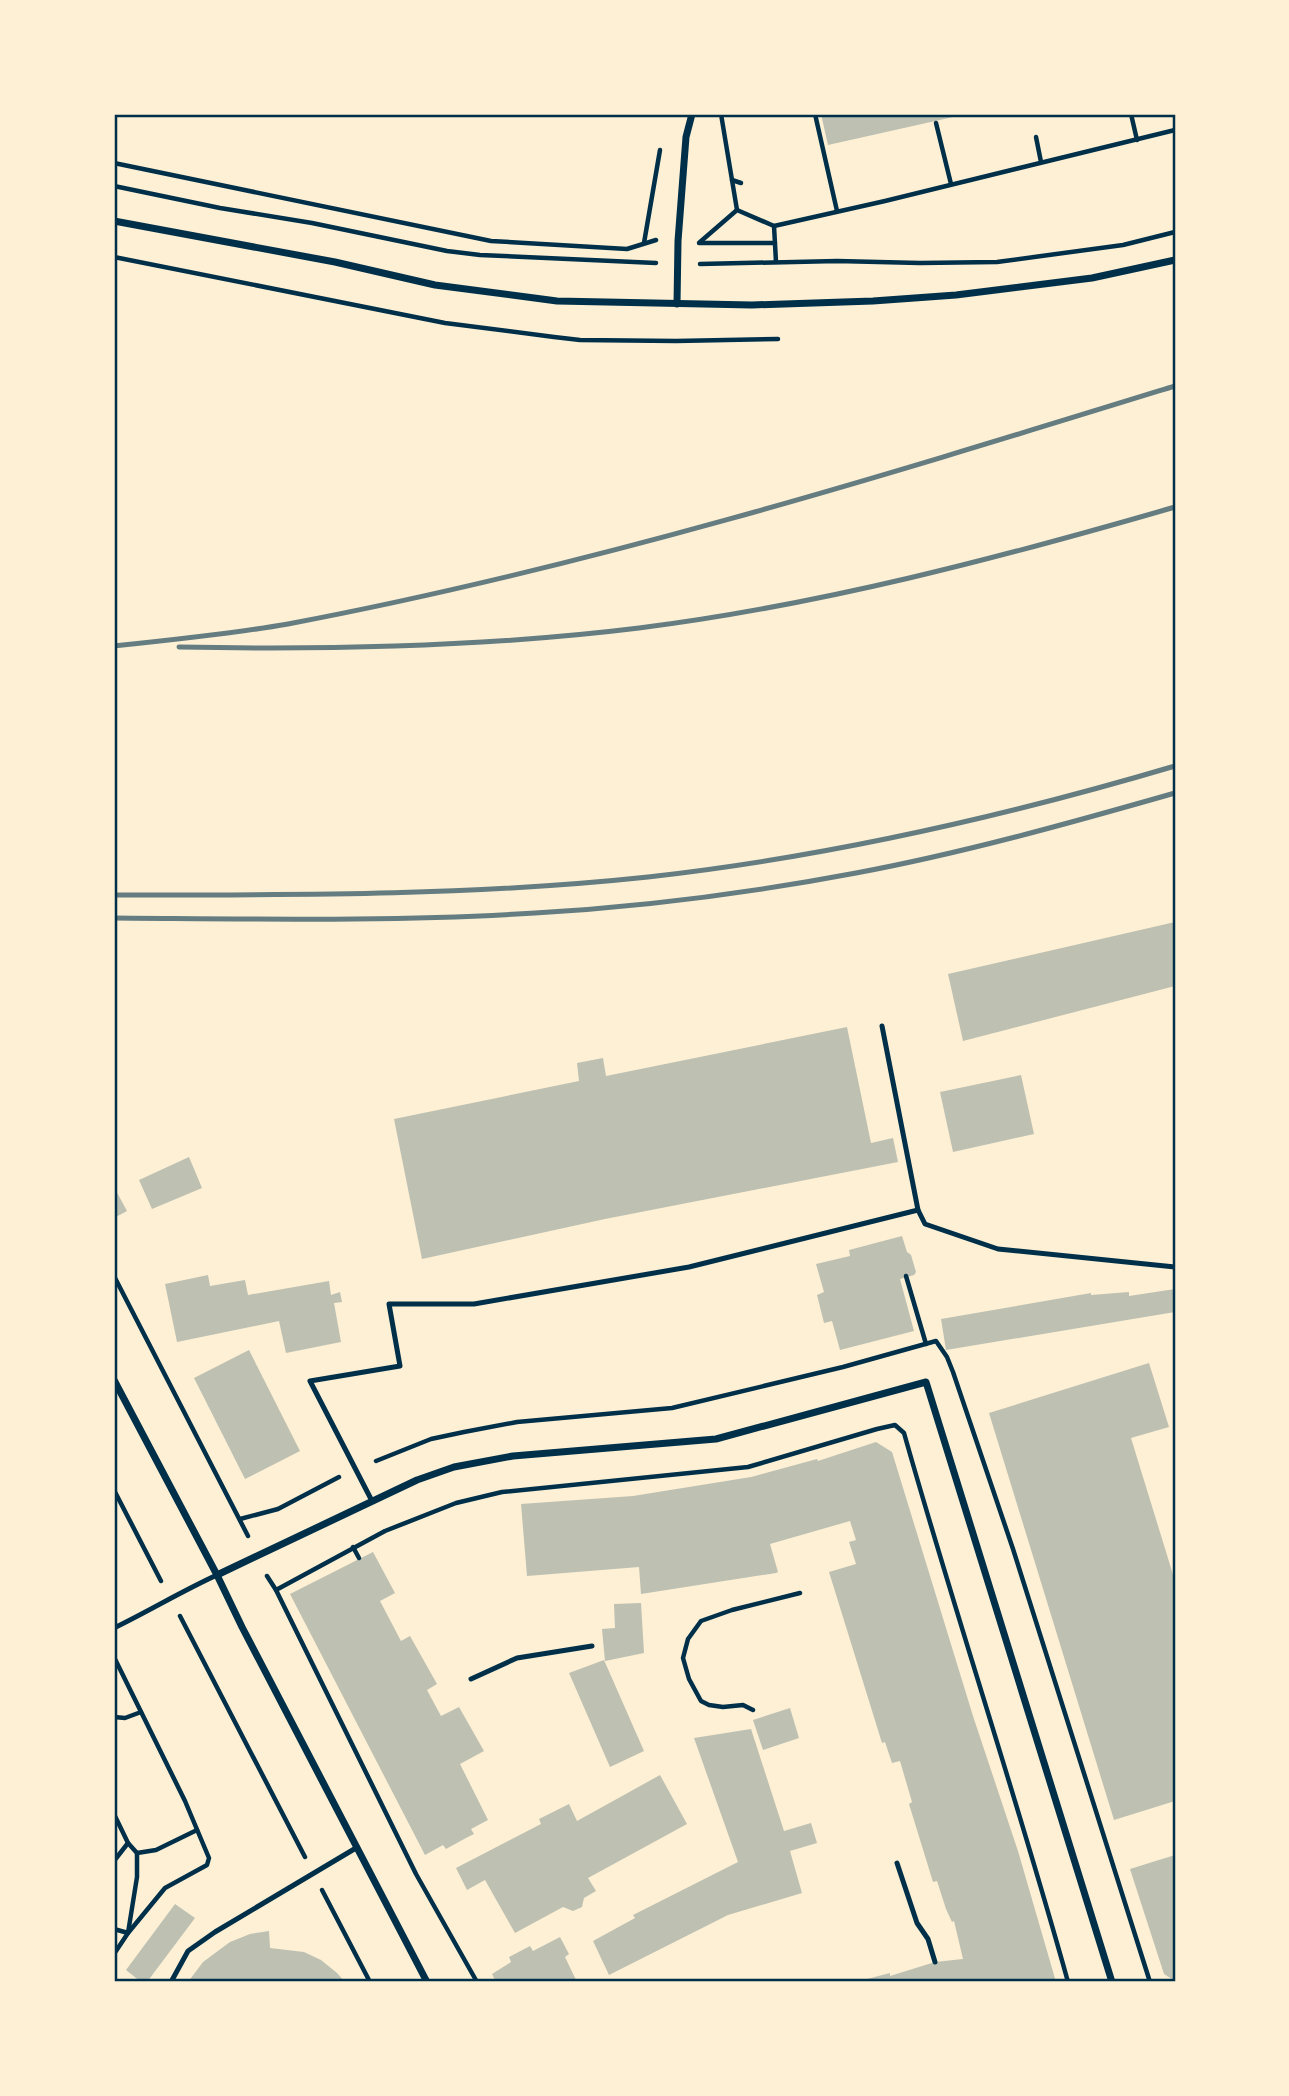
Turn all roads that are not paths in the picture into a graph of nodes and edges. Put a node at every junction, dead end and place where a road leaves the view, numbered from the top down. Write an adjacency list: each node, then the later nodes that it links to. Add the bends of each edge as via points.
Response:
1 (692, 114): 4 (street, via 686,137)
2 (114, 220): 4 (street, via 435,285 557,301)
3 (1175, 260): 4 (street, via 1092,278 956,295 873,302)
4 (677, 304)
5 (882, 1026): 6 (lane)
6 (918, 1210): 7 (lane, via 925,1224 998,1249); 9 (lane, via 689,1267 474,1304 389,1304 400,1366 310,1381)
7 (1175, 1267)
8 (114, 1380): 10 (street)
9 (372, 1501): 10 (street); 19 (street, via 454,1467 513,1456 716,1439 926,1382)
10 (217, 1574): 11 (lane); 14 (street)
11 (114, 1628)
12 (592, 1646): 13 (lane, via 517,1658)
13 (471, 1679)
14 (356, 1849): 17 (lane, via 188,1951); 18 (street)
15 (897, 1863): 16 (lane)
16 (935, 1962)
17 (171, 1982)
18 (427, 1982)
19 (1112, 1982)

